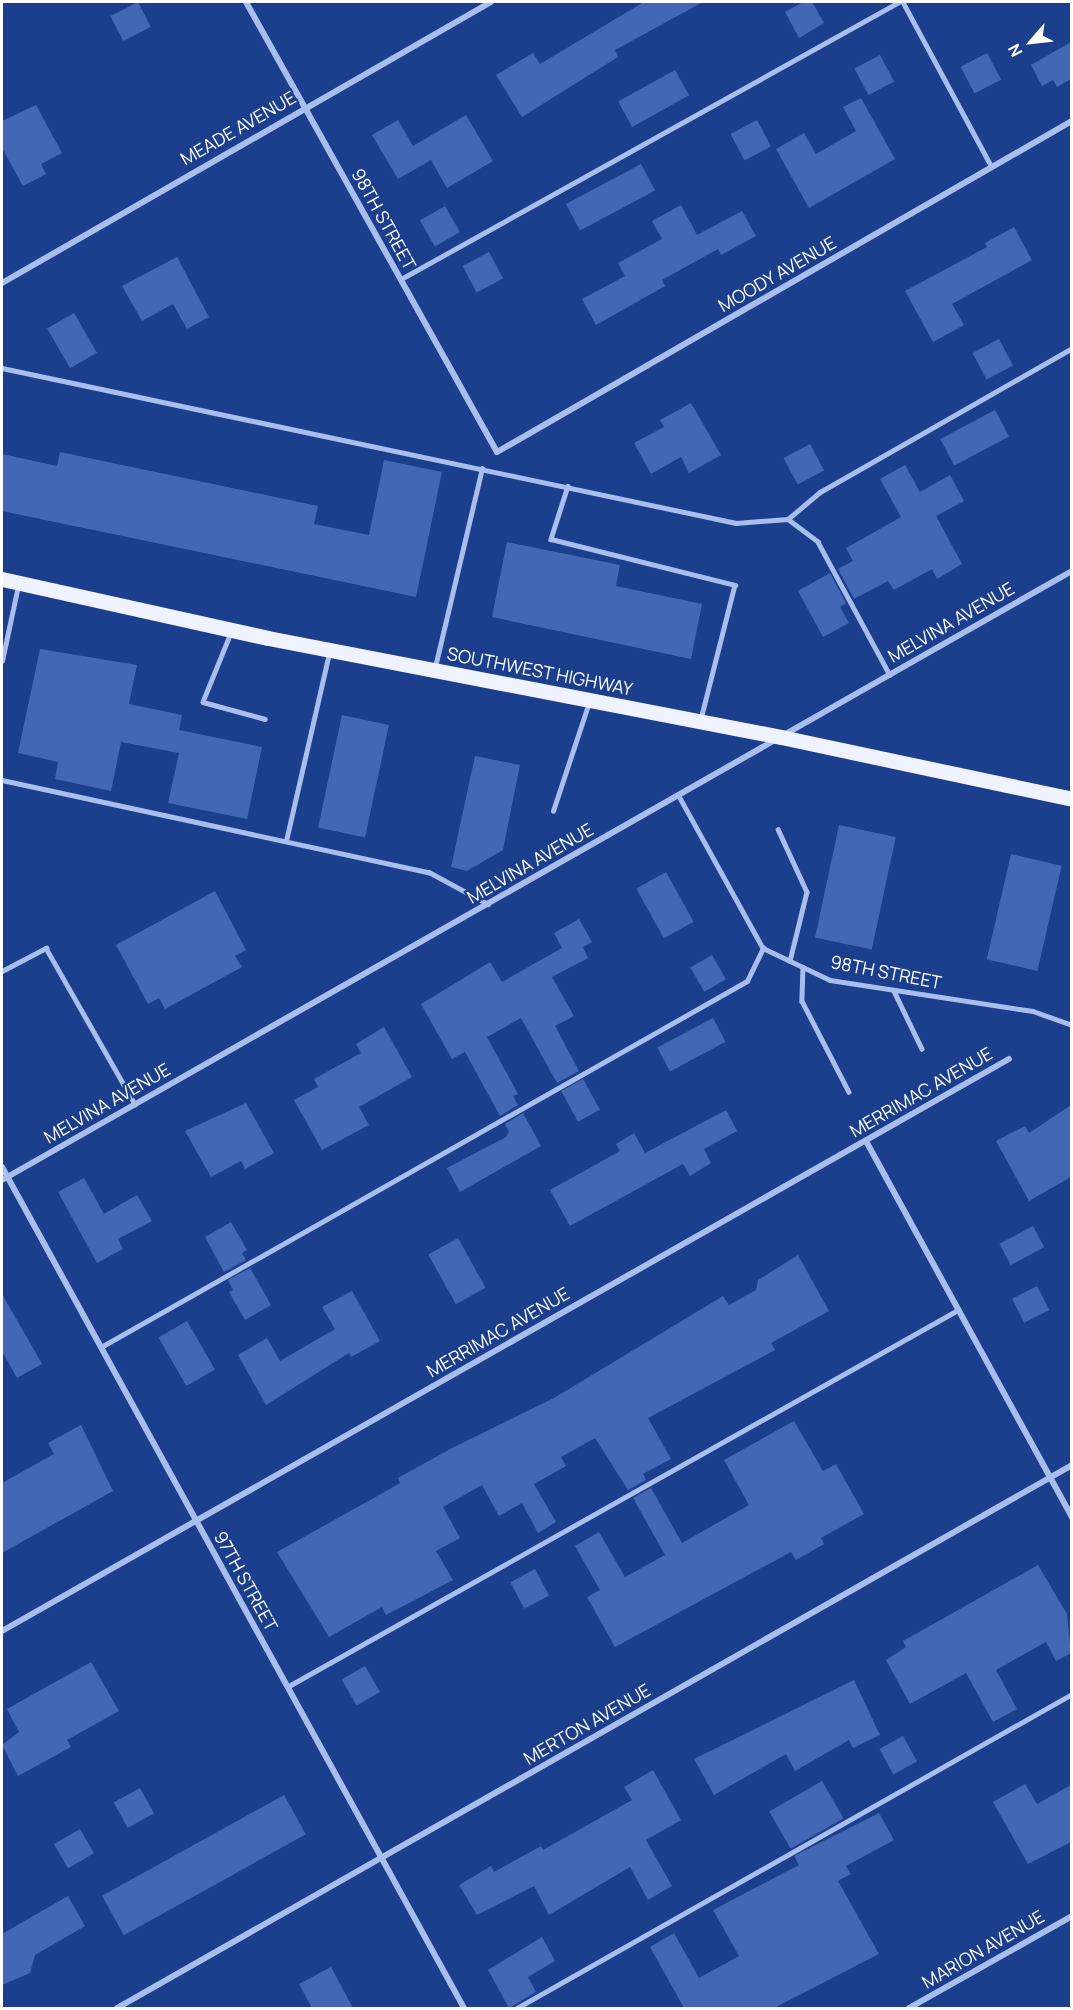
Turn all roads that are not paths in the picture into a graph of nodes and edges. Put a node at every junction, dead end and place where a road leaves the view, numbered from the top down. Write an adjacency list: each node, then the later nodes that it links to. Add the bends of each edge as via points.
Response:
1 (246, 2): 4 (street, 98TH STREET)
2 (491, 2): 4 (street, MEADE AVENUE)
3 (901, 2): 6 (lane); 7 (lane)
4 (304, 106): 7 (street, 98TH STREET); 8 (street, MEADE AVENUE)
5 (1071, 122): 6 (street, MOODY AVENUE)
6 (992, 167): 11 (street, MOODY AVENUE)
7 (401, 279): 11 (street, 98TH STREET)
8 (2, 283)
9 (1071, 348): 14 (lane, via 820,492)
10 (2, 368): 12 (lane)
11 (497, 452)
12 (482, 468): 13 (lane); 23 (lane)
13 (568, 486): 14 (lane, via 735,523); 27 (lane, via 552,539 735,585)
14 (788, 519): 24 (lane, via 818,542)
15 (1071, 571): 16 (street, MELVINA AVENUE)
16 (1064, 575): 17 (lane); 24 (street, MELVINA AVENUE)
17 (1071, 577)
18 (2, 579): 19 (main road, SOUTHWEST HIGHWAY)
19 (19, 583): 20 (main road, SOUTHWEST HIGHWAY); 22 (lane)
20 (232, 630): 21 (main road, SOUTHWEST HIGHWAY); 26 (lane, via 203,702)
21 (330, 650): 23 (main road, SOUTHWEST HIGHWAY); 34 (lane)
22 (2, 661)
23 (434, 670): 25 (main road, SOUTHWEST HIGHWAY)
24 (890, 675): 28 (street, MELVINA AVENUE)
25 (590, 700): 27 (main road, SOUTHWEST HIGHWAY); 32 (lane)
26 (265, 718)
27 (700, 722): 28 (main road, SOUTHWEST HIGHWAY)
28 (782, 737): 30 (street, MELVINA AVENUE); 31 (main road, SOUTHWEST HIGHWAY)
29 (2, 780): 34 (lane)
30 (679, 796): 35 (street, MELVINA AVENUE); 36 (lane)
31 (1071, 799)
32 (553, 812)
33 (778, 829): 37 (lane, via 807,892)
34 (286, 841): 35 (lane, via 429,872)
35 (488, 904): 45 (street, MELVINA AVENUE)
36 (763, 948): 37 (lane, 98TH STREET); 50 (lane, via 747,981)
37 (790, 961): 38 (lane, 98TH STREET)
38 (802, 967): 40 (lane, 98TH STREET, via 830,980); 44 (lane, via 802,1001)
39 (2, 971): 45 (lane, via 46,948)
40 (894, 991): 41 (lane, 98TH STREET, via 1033,1011); 42 (lane)
41 (1071, 1025)
42 (922, 1049)
43 (1009, 1059): 46 (street, MERRIMAC AVENUE)
44 (849, 1092)
45 (135, 1104): 48 (street, MELVINA AVENUE)
46 (866, 1141): 49 (street); 54 (street, MERRIMAC AVENUE)
47 (2, 1167): 48 (street, 97TH STREET)
48 (4, 1179): 50 (street, 97TH STREET)
49 (958, 1310): 52 (street); 56 (lane)
50 (100, 1347): 54 (street, 97TH STREET)
51 (1071, 1466): 52 (street, MERTON AVENUE)
52 (1050, 1478): 53 (street); 58 (street, MERTON AVENUE)
53 (1071, 1518)
54 (196, 1521): 55 (street, MERRIMAC AVENUE); 56 (street, 97TH STREET)
55 (2, 1631)
56 (287, 1687): 58 (street, 97TH STREET)
57 (1071, 1694): 62 (lane)
58 (381, 1858): 60 (street, MERTON AVENUE); 61 (street, 97TH STREET)
59 (1071, 1916): 63 (street, MARION AVENUE)
60 (117, 2008)
61 (464, 2008)
62 (517, 2008)
63 (909, 2008)

